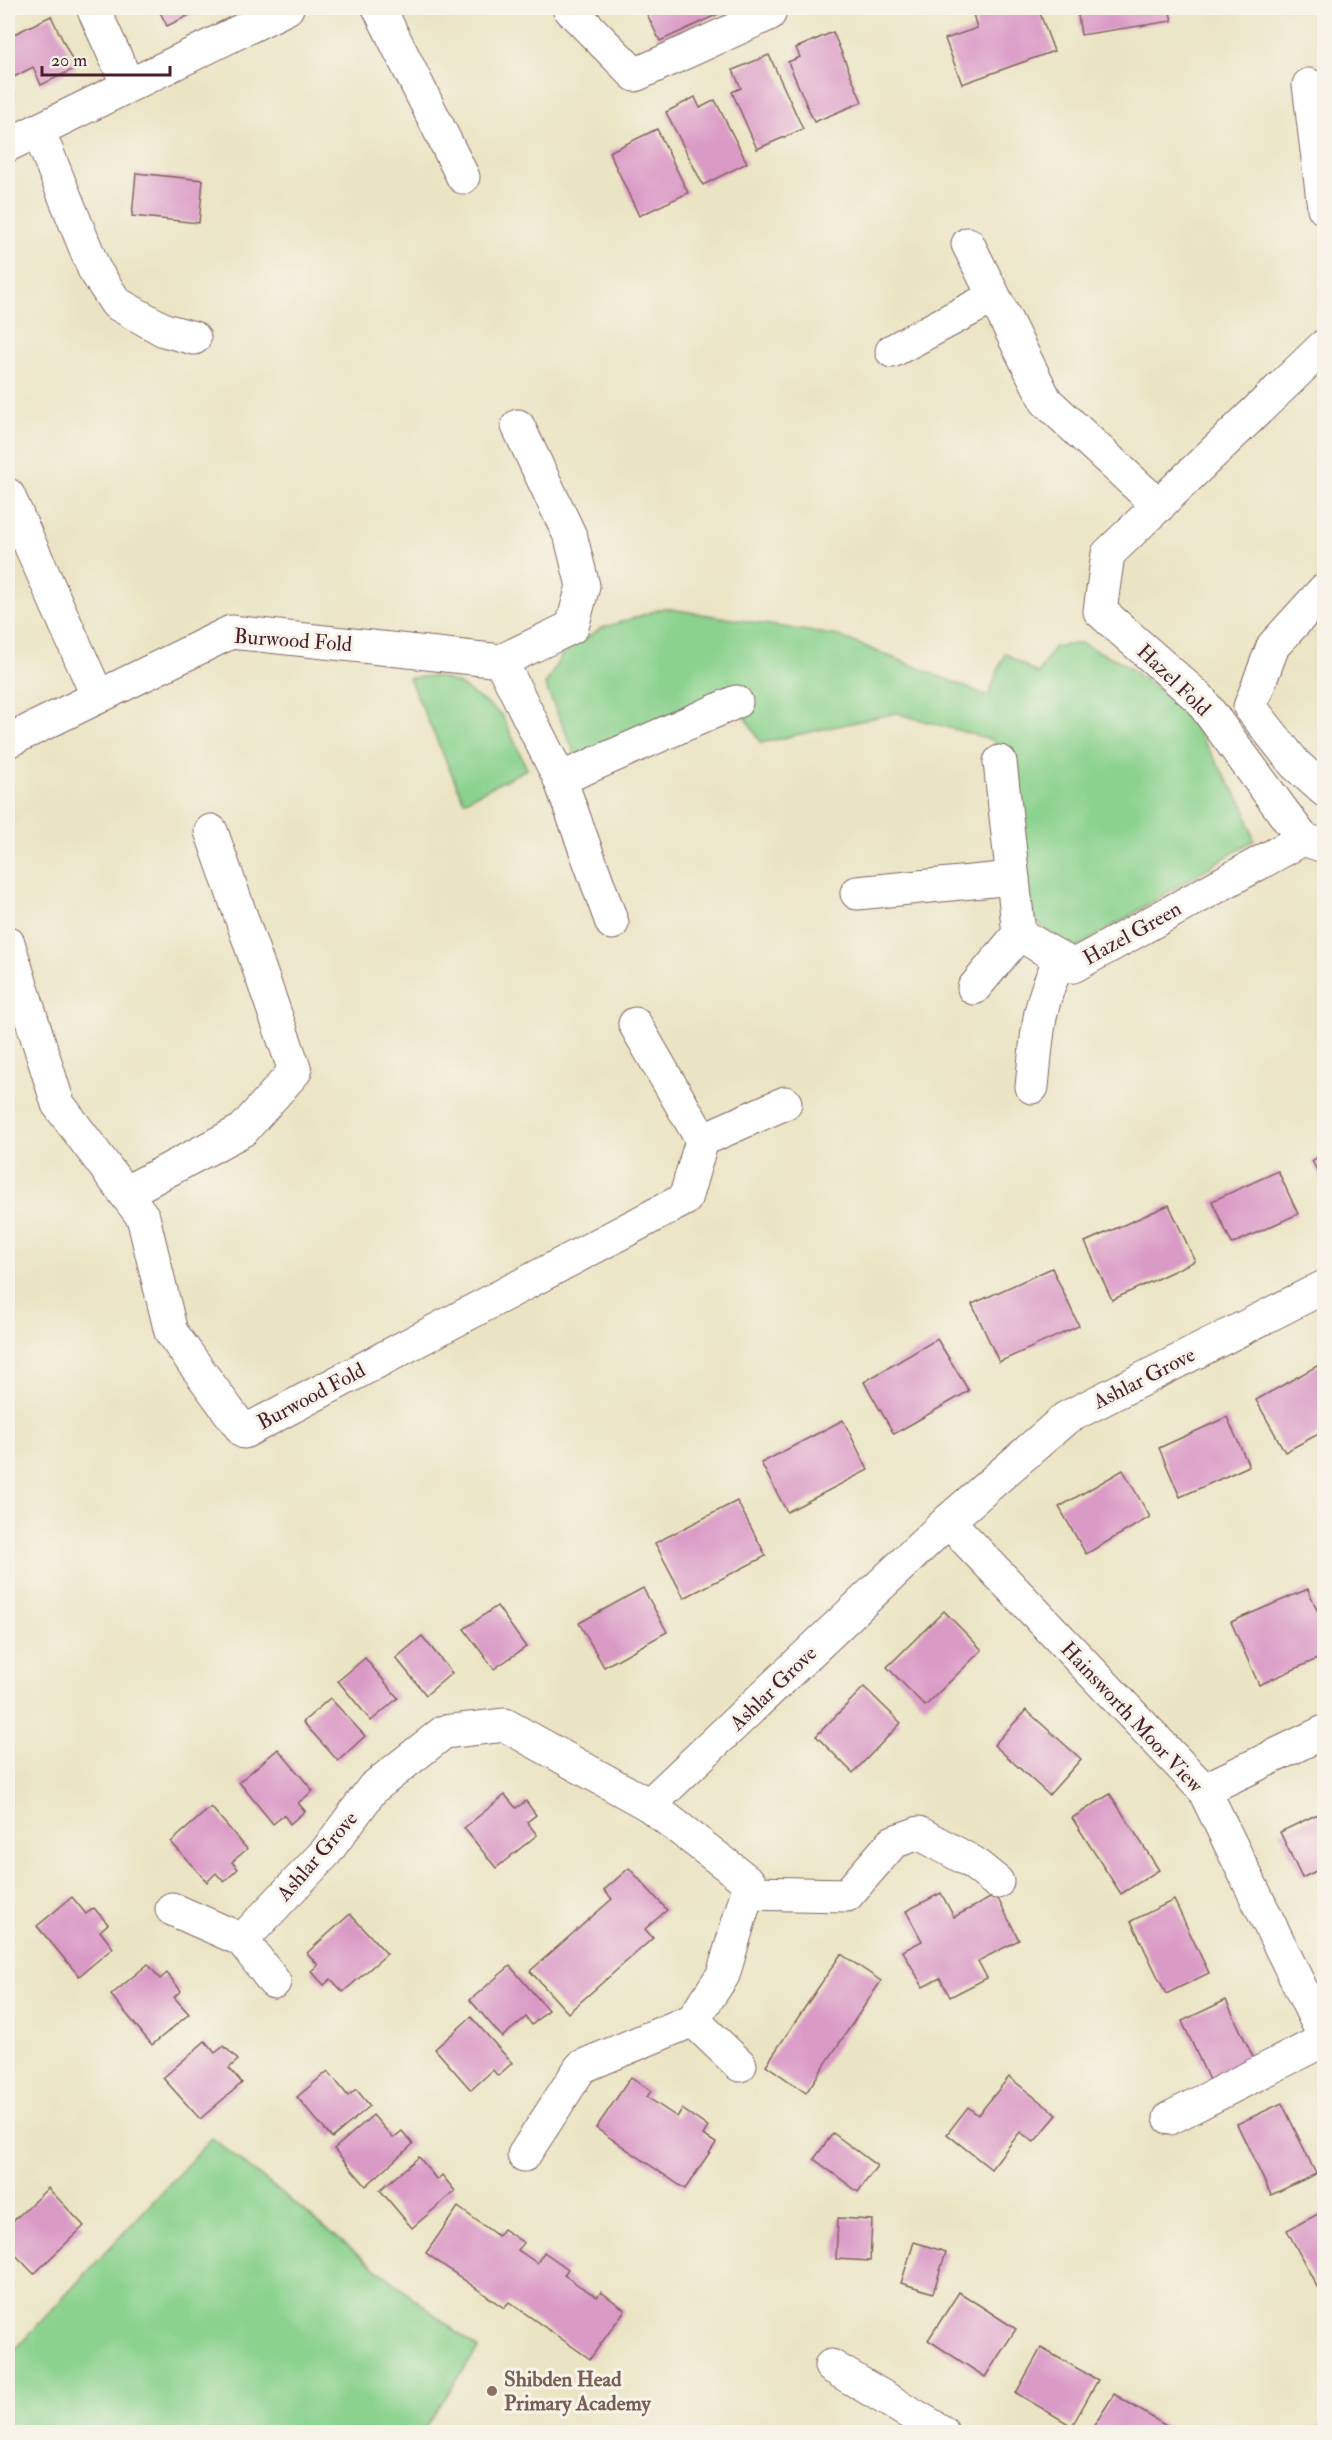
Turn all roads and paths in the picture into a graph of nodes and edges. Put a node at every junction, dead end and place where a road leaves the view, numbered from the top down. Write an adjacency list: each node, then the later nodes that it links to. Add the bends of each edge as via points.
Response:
1 (93, 8): 6 (street)
2 (286, 8): 6 (street)
3 (379, 8): 10 (street)
4 (569, 8): 5 (street, via 635,75)
5 (769, 14)
6 (128, 85): 8 (street)
7 (1309, 85): 11 (street)
8 (38, 130): 9 (street); 14 (street, via 94,269 116,303 164,330)
9 (8, 145)
10 (463, 177)
11 (1324, 208)
12 (968, 244): 13 (street)
13 (993, 297): 16 (street); 19 (street, via 1046,401)
14 (194, 338)
15 (1324, 346): 19 (street, Hazel Fold)
16 (892, 351)
17 (518, 426): 21 (street, via 572,538 583,586 572,627)
18 (8, 495): 22 (street)
19 (1159, 506): 29 (street, Hazel Fold, via 1108,554 1100,611 1199,698)
20 (1324, 590): 27 (street, via 1273,646 1250,707 1295,764)
21 (501, 661): 22 (street, Burwood Fold, via 231,632); 26 (street)
22 (98, 698): 24 (street, Burwood Fold)
23 (736, 702): 26 (street)
24 (8, 741)
25 (1000, 762): 30 (street)
26 (560, 779): 32 (street)
27 (1324, 790)
28 (211, 831): 41 (street, via 295,1071 243,1130)
29 (1314, 843): 35 (street, Hazel Green, via 1073,966)
30 (1013, 878): 31 (street); 33 (street)
31 (857, 893)
32 (612, 923)
33 (1019, 934): 35 (street, Hazel Green); 36 (street)
34 (8, 943): 41 (street, Burwood Fold, via 58,1104)
35 (1062, 959): 38 (street, via 1048,983 1039,1013)
36 (974, 988)
37 (635, 1024): 40 (street)
38 (1032, 1087)
39 (785, 1103): 40 (street)
40 (702, 1140): 41 (street, Burwood Fold, via 685,1199 244,1432 171,1332 143,1217)
41 (125, 1192)
42 (1324, 1287): 43 (street, Ashlar Grove, via 1066,1418)
43 (948, 1521): 45 (street, Hainsworth Moor View); 46 (street, Ashlar Grove)
44 (1324, 1732): 45 (street)
45 (1204, 1790): 53 (street, Hainsworth Moor View)
46 (649, 1805): 48 (street, via 750,1883); 50 (street, Ashlar Grove, via 505,1725 444,1732 373,1788 326,1852)
47 (997, 1882): 48 (street, via 972,1862 919,1833 893,1842 847,1895)
48 (749, 1893): 52 (street, via 723,1975)
49 (172, 1909): 50 (street)
50 (242, 1940): 51 (street)
51 (274, 1982)
52 (693, 2020): 54 (street); 56 (street, via 581,2067)
53 (1324, 2038): 55 (street)
54 (740, 2065)
55 (1170, 2118)
56 (524, 2155)
57 (831, 2366): 58 (street)
58 (942, 2433)

